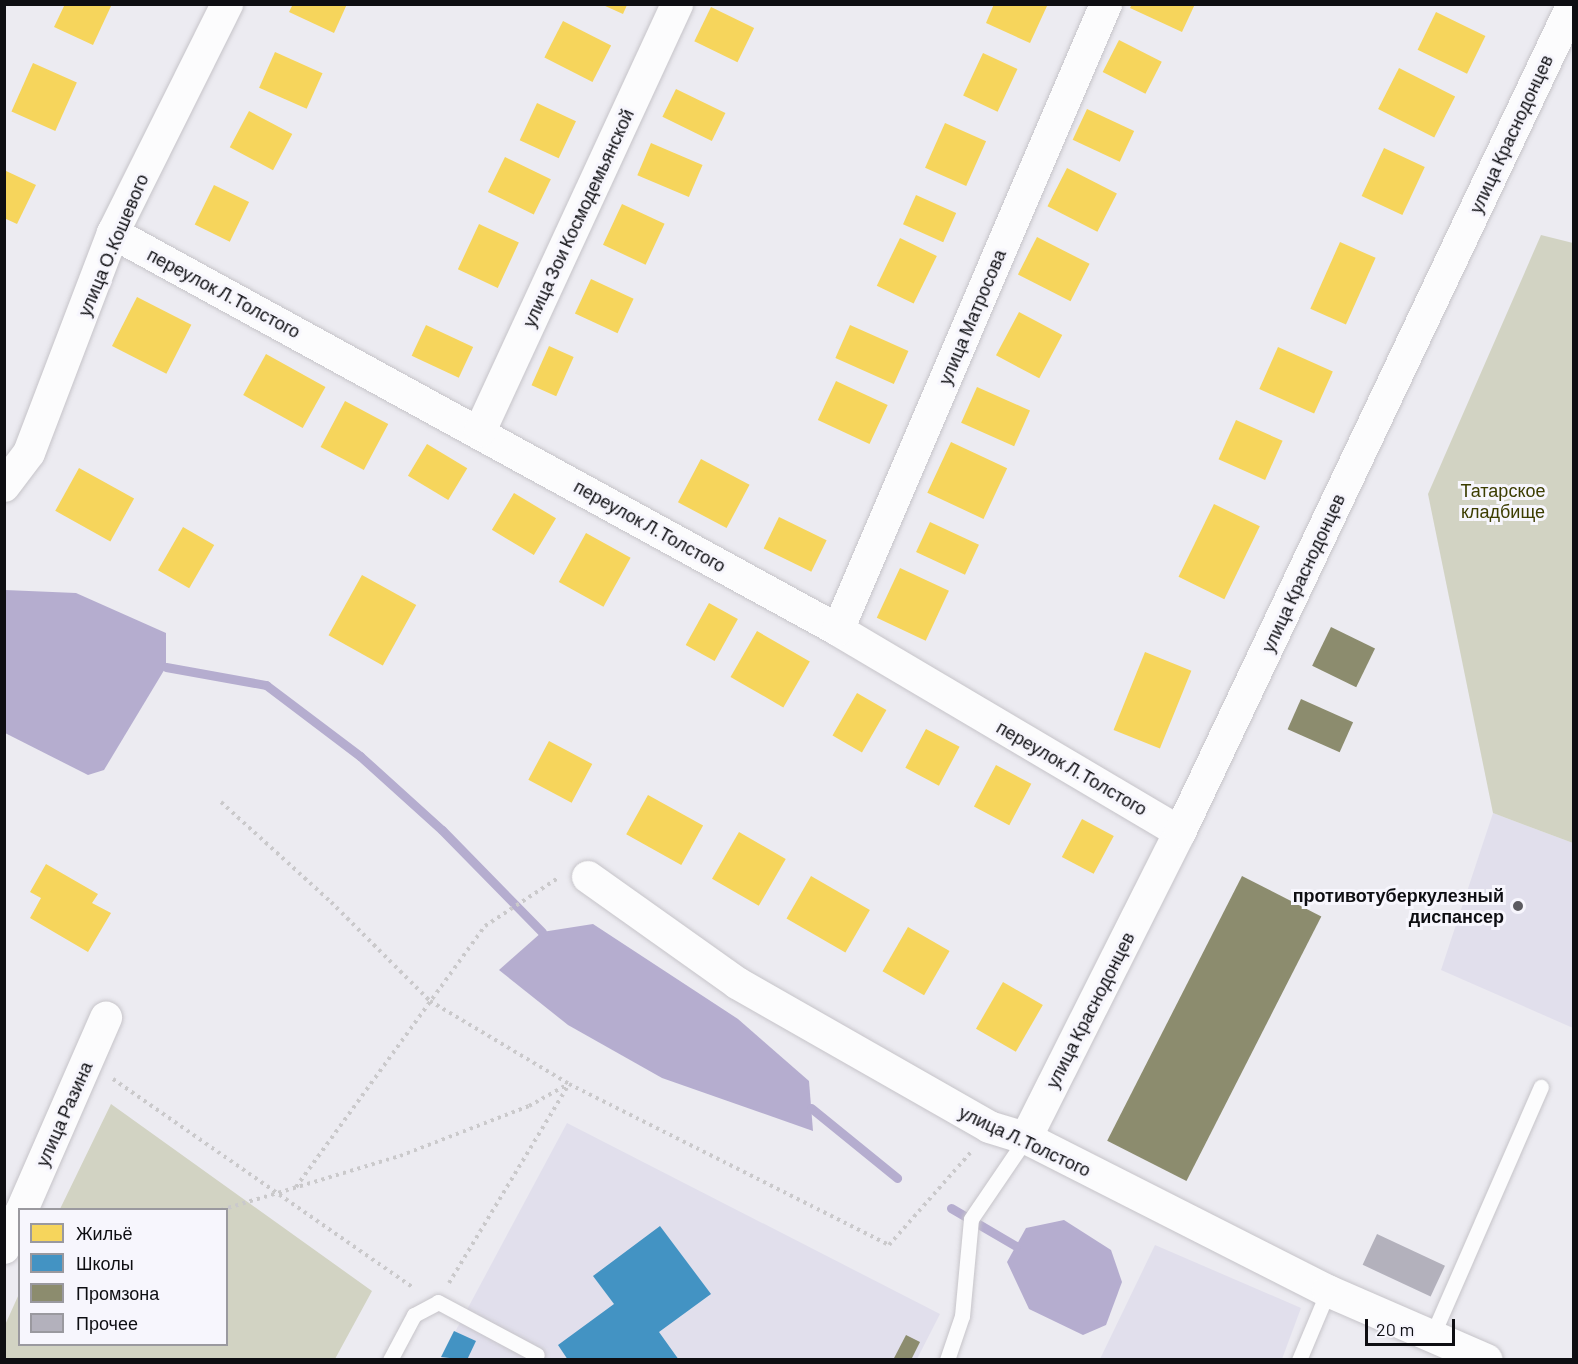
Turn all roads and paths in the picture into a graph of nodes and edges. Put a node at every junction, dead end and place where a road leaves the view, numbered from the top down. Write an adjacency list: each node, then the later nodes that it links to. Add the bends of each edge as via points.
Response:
1 (227, 4): 5 (street, улица О.Кошевого)
2 (677, 4): 6 (street, улица Зои Космодемьянской)
3 (1106, 4): 8 (street, улица Матросова)
4 (1573, 4): 10 (street, улица Краснодонцев)
5 (113, 233): 6 (street, переулок Л.Толстого); 7 (street, улица О.Кошевого, via 29,453)
6 (480, 431): 8 (street, переулок Л.Толстого)
7 (4, 486)
8 (838, 630): 10 (street, переулок Л.Толстого)
9 (221, 802): 12 (path, via 331,902)
10 (1180, 832): 18 (street, улица Краснодонцев)
11 (588, 877): 12 (path, via 554,878 484,926); 17 (street, улица Л.Толстого, via 737,983)
12 (430, 1001): 15 (path); 19 (path)
13 (106, 1018): 14 (street, улица Разина)
14 (88, 1061): 20 (path); 21 (street, улица Разина)
15 (569, 1084): 17 (path, via 889,1245); 19 (path, via 529,1106 400,1156); 26 (path)
16 (1541, 1087): 27 (lane)
17 (989, 1127): 18 (street, улица Л.Толстого)
18 (1026, 1138): 25 (street, улица Л.Толстого); 30 (lane, via 971,1219 962,1316)
19 (296, 1187): 20 (path)
20 (276, 1193): 22 (path); 26 (path)
21 (22, 1208)
22 (224, 1208)
23 (18, 1218): 24 (street)
24 (4, 1248)
25 (1328, 1291): 27 (street, улица Л.Толстого); 31 (lane)
26 (438, 1302): 28 (lane); 29 (lane, via 414,1315)
27 (1432, 1336): 32 (street, улица Л.Толстого)
28 (537, 1355)
29 (390, 1359)
30 (947, 1359)
31 (1299, 1359)
32 (1487, 1359)

